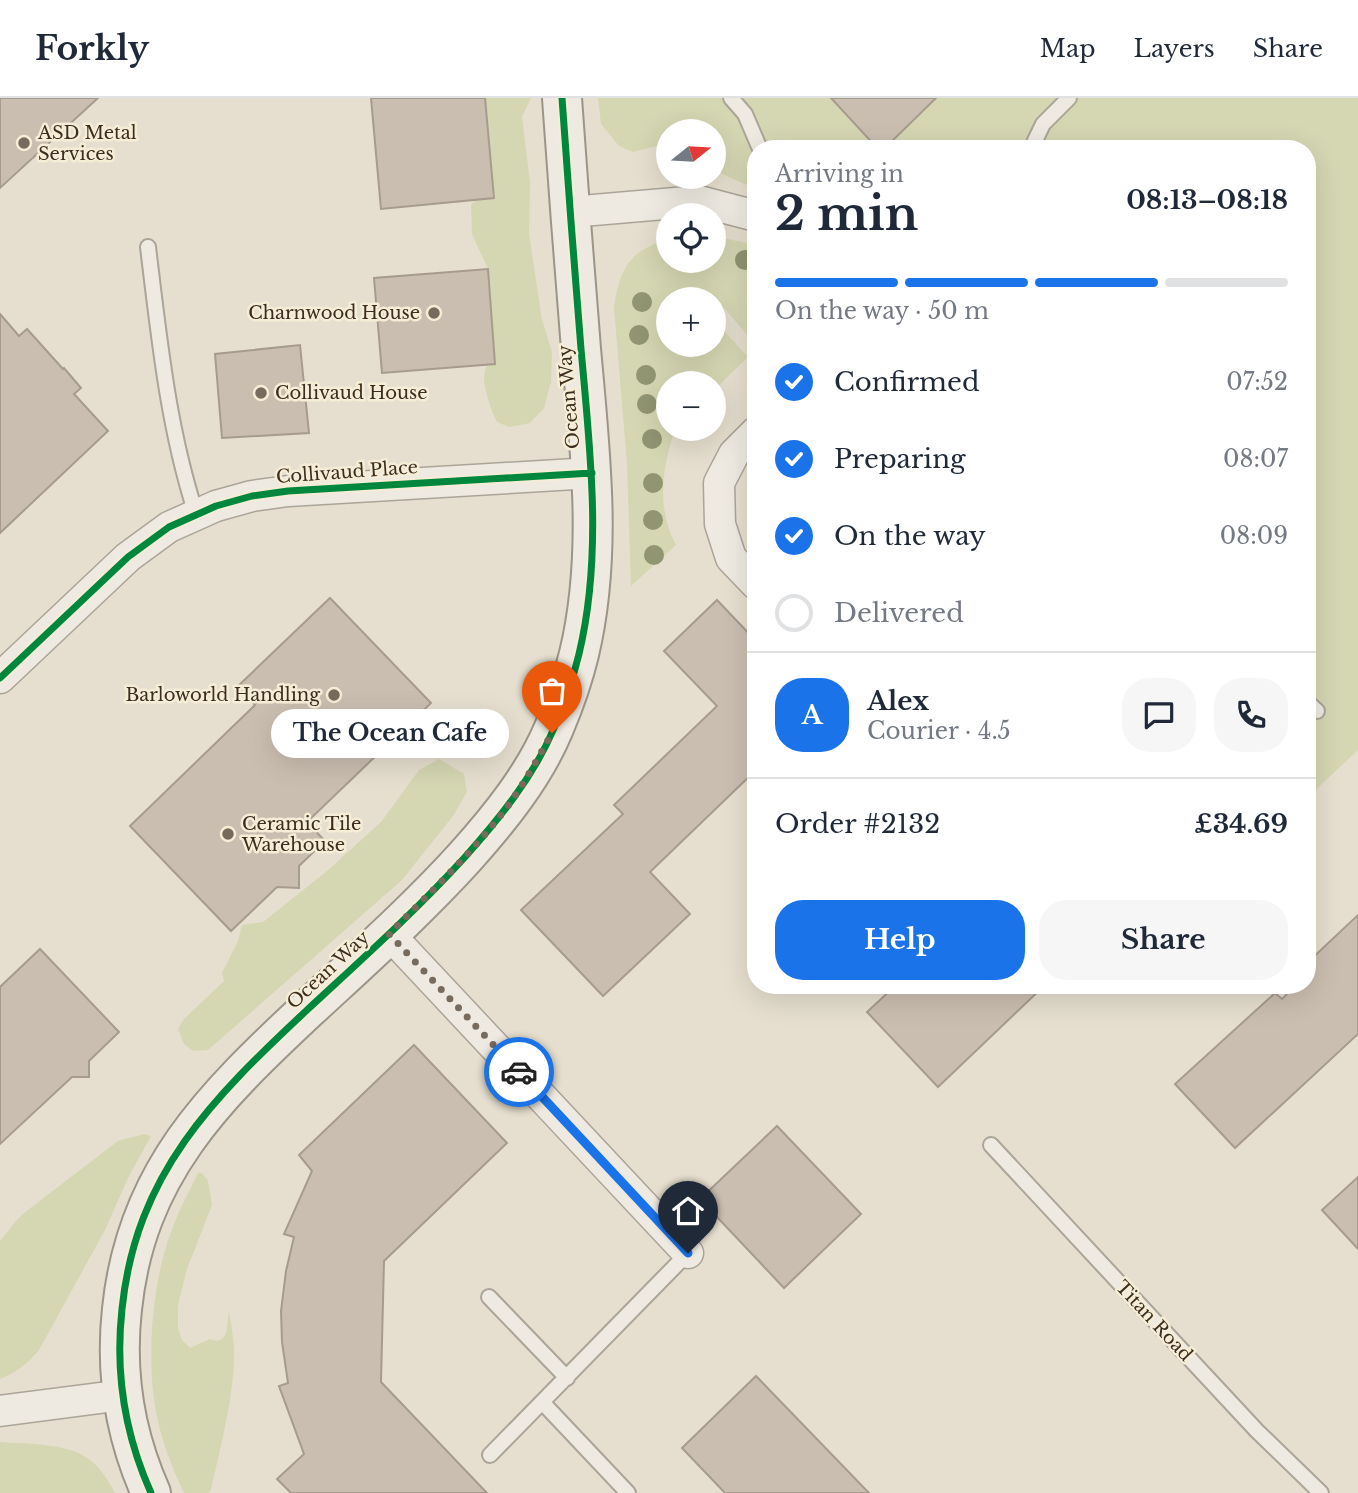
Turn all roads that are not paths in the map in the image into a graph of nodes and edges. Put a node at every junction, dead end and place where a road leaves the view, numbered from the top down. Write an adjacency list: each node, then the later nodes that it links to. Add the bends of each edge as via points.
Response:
1 (562, 98): 6 (street, Ocean Way)
2 (731, 98): 4 (lane, via 745,114)
3 (1069, 98): 5 (lane, via 1043,124)
4 (756, 140)
5 (1035, 140)
6 (570, 212): 7 (street, via 699,201); 10 (street, Ocean Way)
7 (747, 214)
8 (148, 247): 11 (lane, via 174,432)
9 (747, 441): 12 (street, via 734,454 719,483 720,524 731,558)
10 (592, 473): 11 (street, Collivaud Place, via 288,491 252,496); 14 (street, Ocean Way, via 588,605 579,654 552,733 514,797 480,840)
11 (195, 514): 13 (street, Collivaud Place, via 128,557)
12 (747, 575)
13 (0, 678)
14 (389, 934): 16 (street); 19 (street, Ocean Way, via 226,1088 186,1138 158,1184 132,1250 124,1286 120,1322)
15 (991, 1145): 25 (lane, Titan Road, via 1257,1431)
16 (688, 1253): 18 (lane)
17 (488, 1297): 18 (lane)
18 (567, 1378): 20 (lane)
19 (123, 1395): 21 (street); 23 (street, Ocean Way, via 135,1455)
20 (543, 1403): 22 (lane); 24 (lane)
21 (0, 1411)
22 (490, 1455)
23 (151, 1493)
24 (628, 1493)
25 (1321, 1493)

